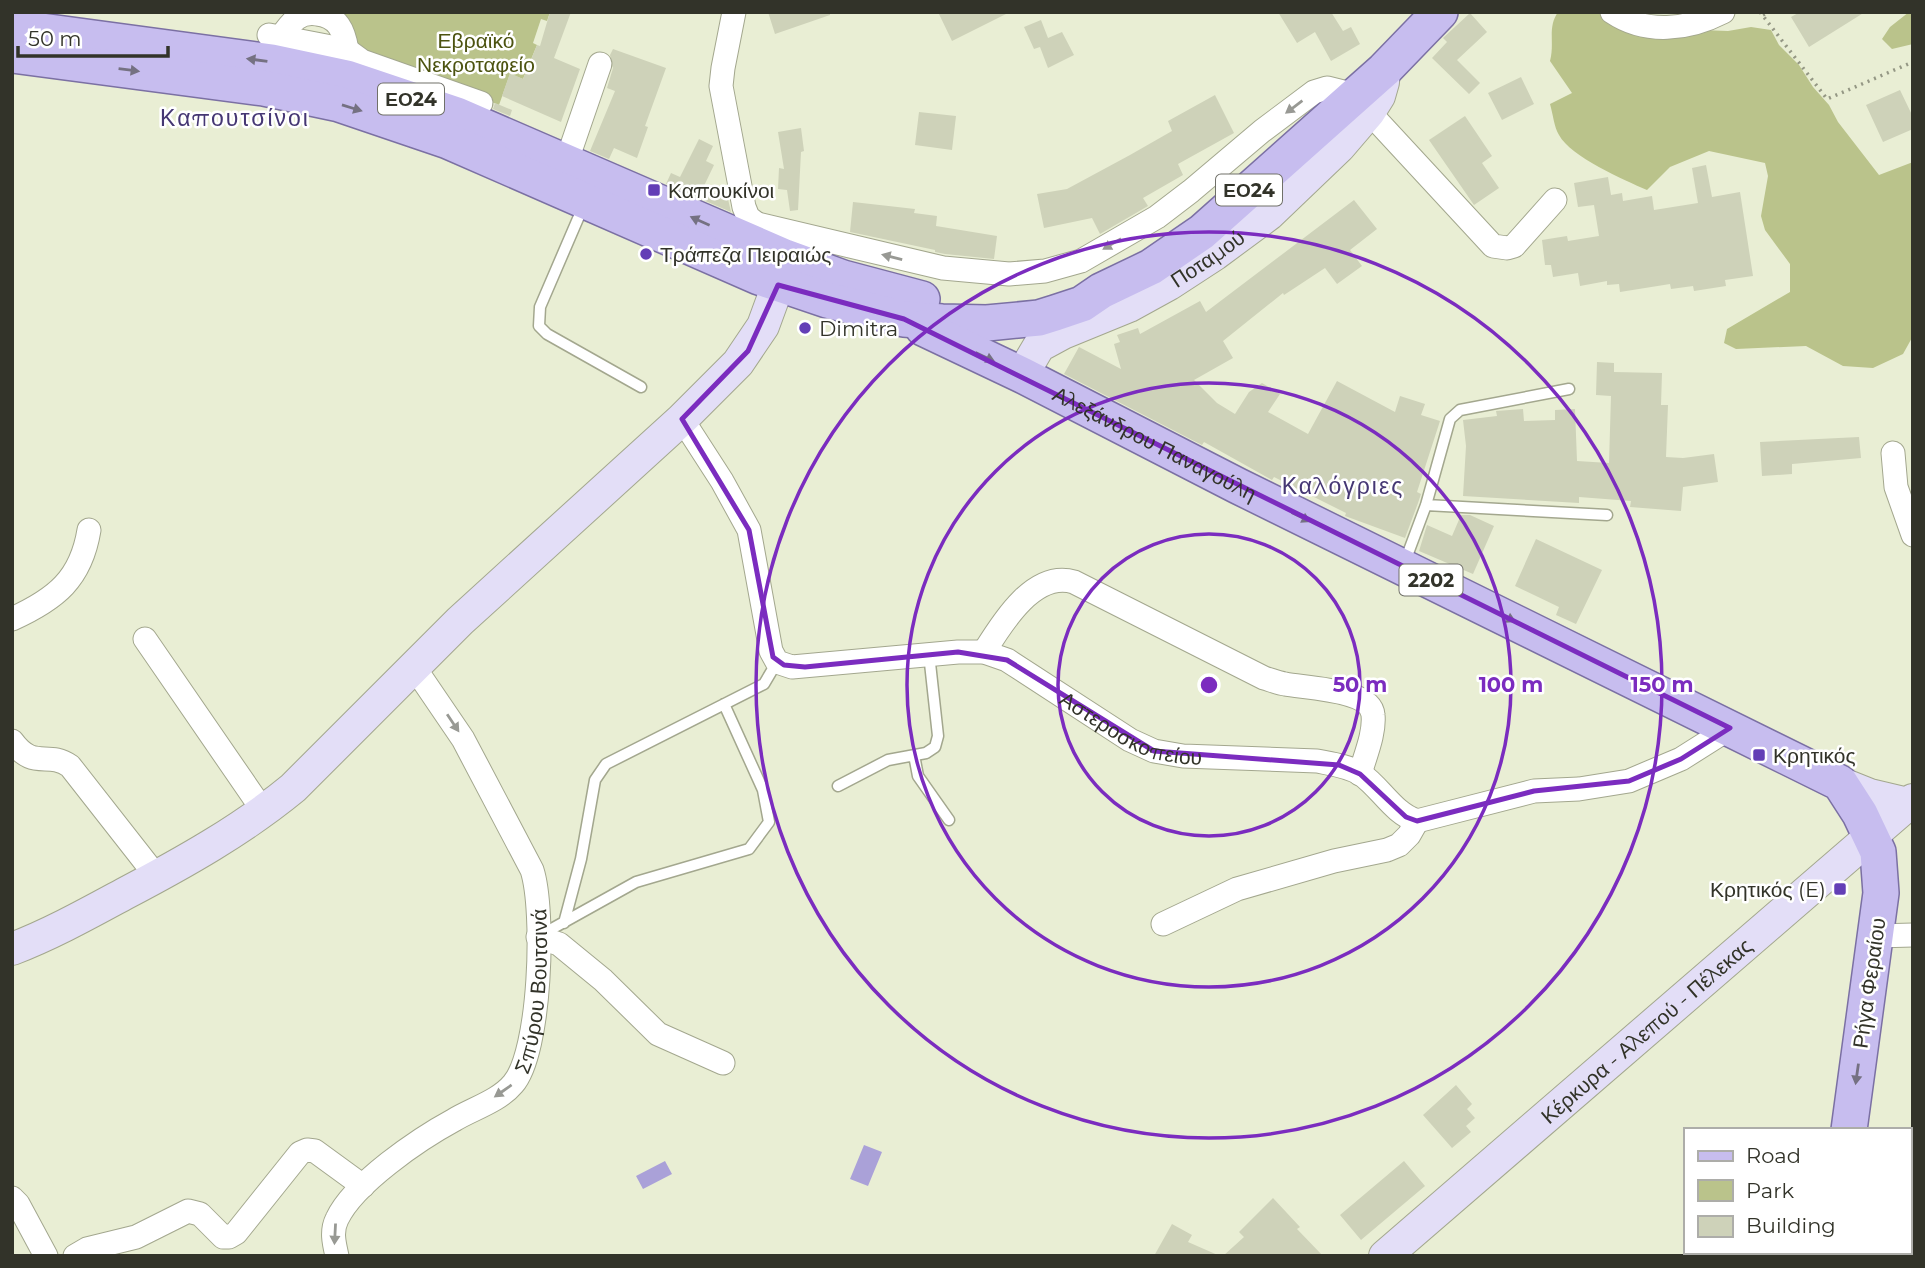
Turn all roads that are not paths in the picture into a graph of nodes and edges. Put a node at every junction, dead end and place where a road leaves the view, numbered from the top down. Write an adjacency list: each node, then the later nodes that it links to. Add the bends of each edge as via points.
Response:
1 (734, 12): 14 (street, via 722,86)
2 (1612, 12): 3 (street, via 1646,27 1679,28)
3 (1723, 12)
4 (1428, 16): 10 (main road, ΕΟ24)
5 (14, 51): 6 (main road, ΕΟ24, one-way to 5, via 272,62); 13 (main road, ΕΟ24, one-way to 13, via 263,88 339,104 448,141)
6 (323, 54): 6 (street, via 275,36 302,15 323,14 340,25); 8 (street, via 362,61); 8 (main road, ΕΟ24, via 347,78)
7 (600, 64): 11 (street)
8 (433, 96): 9 (street); 11 (main road, ΕΟ24, via 457,115)
9 (481, 103)
10 (1362, 104): 12 (street, via 1493,246 1514,246); 14 (street, one-way to 14, via 1327,89 1314,92 1157,217 1064,267 1009,274 943,268); 16 (main road, ΕΟ24, via 1202,232 1151,267); 18 (street, Ποταμού, via 1339,147 1258,222 1169,284 1049,339 1033,352)
11 (566, 163): 14 (main road, ΕΟ24, one-way to 11)
12 (1555, 200)
13 (585, 201): 15 (main road, ΕΟ24); 19 (lane, via 540,307 539,326)
14 (752, 233): 15 (main road, ΕΟ24)
15 (782, 271): 16 (main road, ΕΟ24, via 954,304 1025,302); 17 (main road, ΕΟ24, via 851,307); 21 (street, via 763,326 748,351)
16 (1101, 291): 17 (main road, ΕΟ24, via 1082,304 1039,318 965,323)
17 (904, 319): 18 (main road, Αλεξάνδρου Παναγούλη / 2202, one-way to 18)
18 (1022, 375): 27 (main road, Αλεξάνδρου Παναγούλη / 2202, one-way to 27)
19 (641, 387)
20 (1569, 389): 23 (lane, via 1460,410 1450,419)
21 (682, 419): 32 (street, via 749,530 766,631); 33 (street)
22 (1893, 453): 26 (street, via 1896,487)
23 (1426, 505): 24 (lane); 27 (lane)
24 (1607, 515)
25 (89, 530): 28 (street, via 81,564 70,580 51,599)
26 (1913, 535)
27 (1403, 567): 35 (main road, Αλεξάνδρου Παναγούλη / 2202, one-way to 35)
28 (12, 618)
29 (145, 639): 42 (street)
30 (984, 652): 31 (street, Αστεροσκοπείου); 38 (street, Αστεροσκοπείου, via 1007,660 1154,751 1317,761); 38 (street, via 1026,597 1059,580 1074,582 1264,678 1342,692 1367,702 1373,722)
31 (929, 654): 32 (street, Αστεροσκοπείου, via 805,667); 37 (lane, via 938,742 931,751)
32 (778, 662): 34 (lane, via 764,684)
33 (414, 667): 42 (street); 51 (street, Σπύρου Βουτσινά, one-way to 51, via 463,739 526,856 537,884)
34 (724, 704): 47 (lane, via 606,764 595,780); 47 (lane, via 763,790 769,822 749,849 636,883)
35 (1730, 728): 39 (main road, Αλεξάνδρου Παναγούλη / 2202); 44 (street, via 1681,760 1629,781 1534,792)
36 (12, 741): 46 (street, via 29,757 70,766)
37 (914, 755): 40 (lane, via 888,760); 43 (lane, via 918,776)
38 (1360, 774): 44 (street, Αστεροσκοπείου, via 1406,817)
39 (1840, 783): 41 (street, 2202, via 1870,795); 45 (main road)
40 (838, 786)
41 (1910, 802): 45 (street, Κέρκυρα - Αλεπού - Πέλεκας / 2202)
42 (264, 812): 46 (street)
43 (949, 820)
44 (1417, 821): 48 (street, via 1399,845 1387,850 1237,889)
45 (1871, 837): 50 (main road, Ρήγα Φεραίου, via 1880,869); 60 (street, Κέρκυρα - Αλεπού - Πέλεκας / 2202)
46 (157, 877): 52 (street)
47 (564, 923): 51 (lane)
48 (1163, 924)
49 (1913, 935): 50 (street)
50 (1876, 936): 54 (main road, Ρήγα Φεραίου, one-way to 54)
51 (538, 937): 53 (street, via 559,944 658,1034); 55 (street, Σπύρου Βουτσινά, one-way to 55, via 534,1022 516,1081 413,1145)
52 (12, 949)
53 (723, 1063)
54 (1849, 1128)
55 (363, 1186): 58 (street, via 307,1150 229,1237 188,1211 136,1237); 59 (street, Σπύρου Βουτσινά, one-way to 59, via 336,1220)
56 (12, 1198): 57 (street)
57 (46, 1256)
58 (75, 1256)
59 (337, 1256)
60 (1385, 1256)

